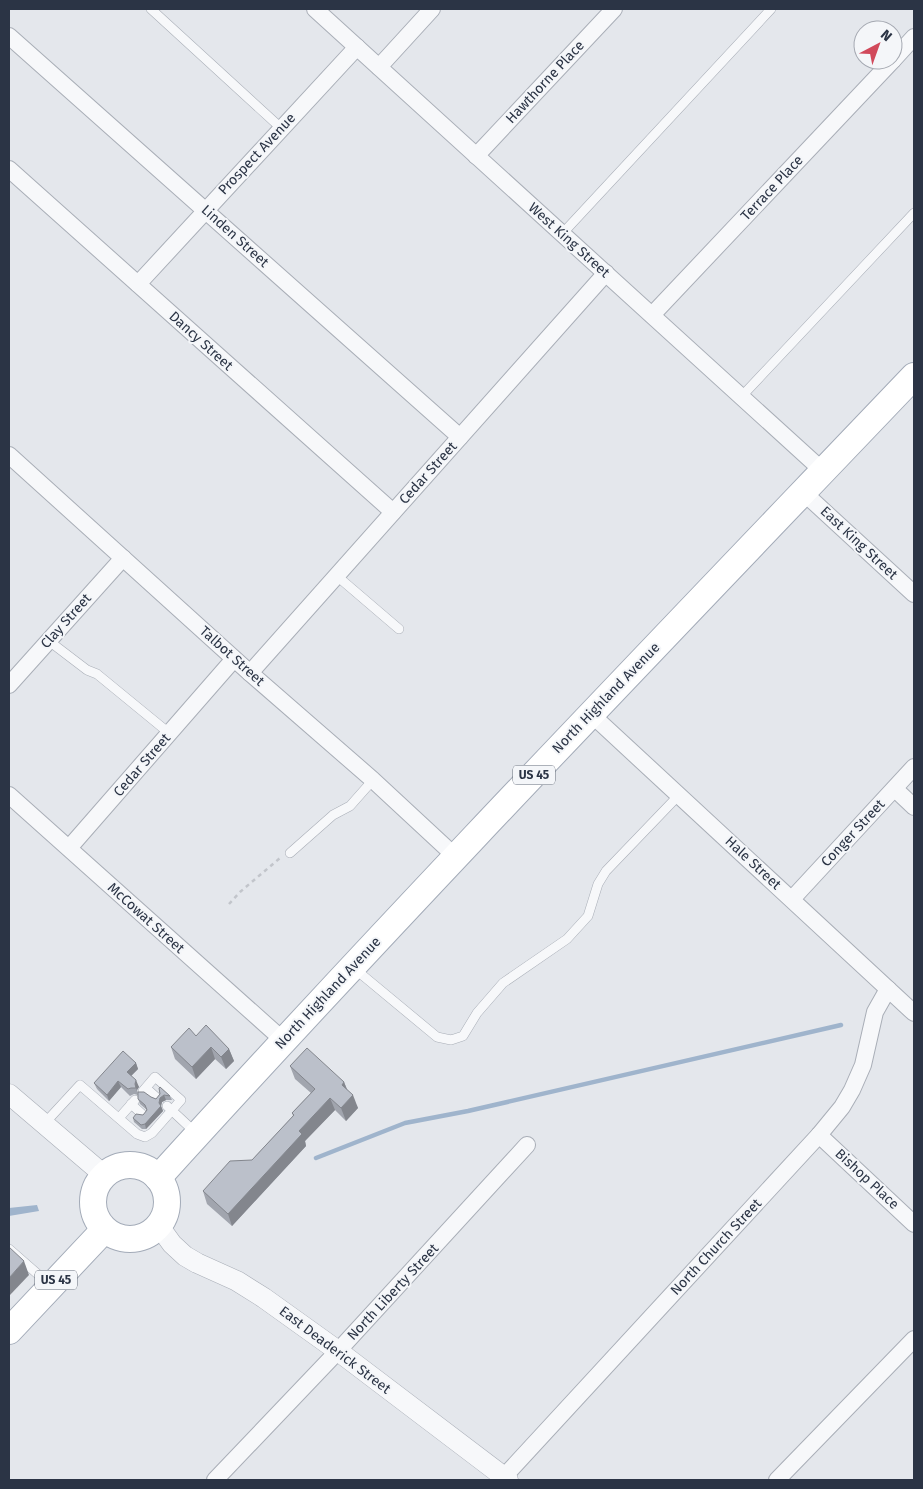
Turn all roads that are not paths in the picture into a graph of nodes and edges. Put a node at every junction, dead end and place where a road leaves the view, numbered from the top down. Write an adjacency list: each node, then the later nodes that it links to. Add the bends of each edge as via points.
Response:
1 (151, 9): 12 (lane)
2 (315, 9): 8 (street, West King Street)
3 (432, 9): 10 (street)
4 (614, 9): 13 (street, Hawthorne Place)
5 (771, 9): 17 (lane)
6 (9, 36): 15 (street, Linden Street)
7 (914, 37): 9 (street, Terrace Place)
8 (357, 47): 10 (street, West King Street); 12 (street, Prospect Avenue)
9 (903, 49)
10 (378, 67): 13 (street, West King Street)
11 (884, 70): 20 (street, Terrace Place)
12 (281, 128): 15 (street, Prospect Avenue)
13 (476, 156): 17 (street, West King Street)
14 (9, 170): 19 (street, Dancy Street)
15 (205, 210): 19 (street, Prospect Avenue); 23 (street, Linden Street)
16 (914, 213): 22 (lane)
17 (562, 234): 18 (street, West King Street)
18 (606, 273): 20 (street, West King Street); 23 (street, Cedar Street)
19 (138, 284): 27 (street, Dancy Street)
20 (652, 315): 22 (street, West King Street)
21 (914, 376): 25 (main road, North Highland Avenue / US 45)
22 (742, 396): 25 (street, West King Street)
23 (460, 437): 27 (street, Cedar Street)
24 (9, 455): 28 (street, Talbot Street)
25 (824, 471): 26 (main road, North Highland Avenue / US 45)
26 (803, 492): 30 (street, East King Street); 36 (main road, North Highland Avenue / US 45)
27 (394, 512): 29 (street, Cedar Street)
28 (123, 558): 32 (street, Clay Street); 33 (street, Talbot Street)
29 (337, 576): 31 (lane); 34 (street, Cedar Street)
30 (914, 594)
31 (399, 629)
32 (49, 640): 35 (street, Clay Street); 37 (lane)
33 (234, 658): 34 (street, Talbot Street); 37 (street, Cedar Street)
34 (250, 673): 39 (street, Talbot Street)
35 (9, 685)
36 (591, 714): 42 (street, Hale Street); 46 (main road, North Highland Avenue / US 45)
37 (170, 733): 44 (street, Cedar Street)
38 (914, 767): 40 (street, Conger Street)
39 (373, 780): 45 (lane, via 350,806 333,814); 46 (street, Talbot Street)
40 (894, 789): 43 (street); 47 (street, Conger Street)
41 (9, 795): 44 (street, McCowat Street)
42 (680, 795): 47 (street, Hale Street); 48 (lane, via 606,872 598,884 588,916 567,939 503,983 477,1013 463,1036 452,1040 438,1036)
43 (914, 807)
44 (69, 848): 51 (street, McCowat Street)
45 (290, 853)
46 (456, 857): 48 (main road, North Highland Avenue / US 45)
47 (792, 899): 49 (street, Hale Street)
48 (353, 967): 51 (main road, North Highland Avenue / US 45)
49 (888, 989): 50 (street, Hale Street); 59 (street, North Church Street, via 875,1012 863,1065 852,1090)
50 (914, 1013)
51 (283, 1040): 58 (main road, North Highland Avenue / US 45)
52 (9, 1094): 57 (street)
53 (156, 1097): 54 (lane, via 144,1089 155,1078 181,1100)
54 (169, 1108): 56 (lane, via 155,1124 152,1133 145,1137); 58 (lane)
55 (142, 1114): 56 (lane, via 133,1102)
56 (119, 1118): 57 (lane, via 80,1084)
57 (44, 1124): 61 (street)
58 (197, 1135): 62 (main road, North Highland Avenue / US 45)
59 (819, 1135): 63 (street, Bishop Place); 71 (street, North Church Street)
60 (528, 1145): 70 (street, North Liberty Street)
61 (104, 1175): 62 (main road, via 125,1165 149,1170); 65 (main road, via 93,1197 95,1214)
62 (158, 1178): 64 (main road, via 165,1189 167,1202)
63 (914, 1224)
64 (159, 1226): 65 (main road, via 139,1239 126,1240); 70 (street, East Deaderick Street, via 185,1256 237,1281)
65 (104, 1230): 67 (main road, US 45)
66 (9, 1249): 67 (lane)
67 (51, 1286): 68 (main road, US 45)
68 (9, 1331)
69 (914, 1339): 73 (street)
70 (338, 1351): 71 (street, East Deaderick Street); 72 (street, North Liberty Street)
71 (504, 1479)
72 (215, 1480)
73 (777, 1480)

